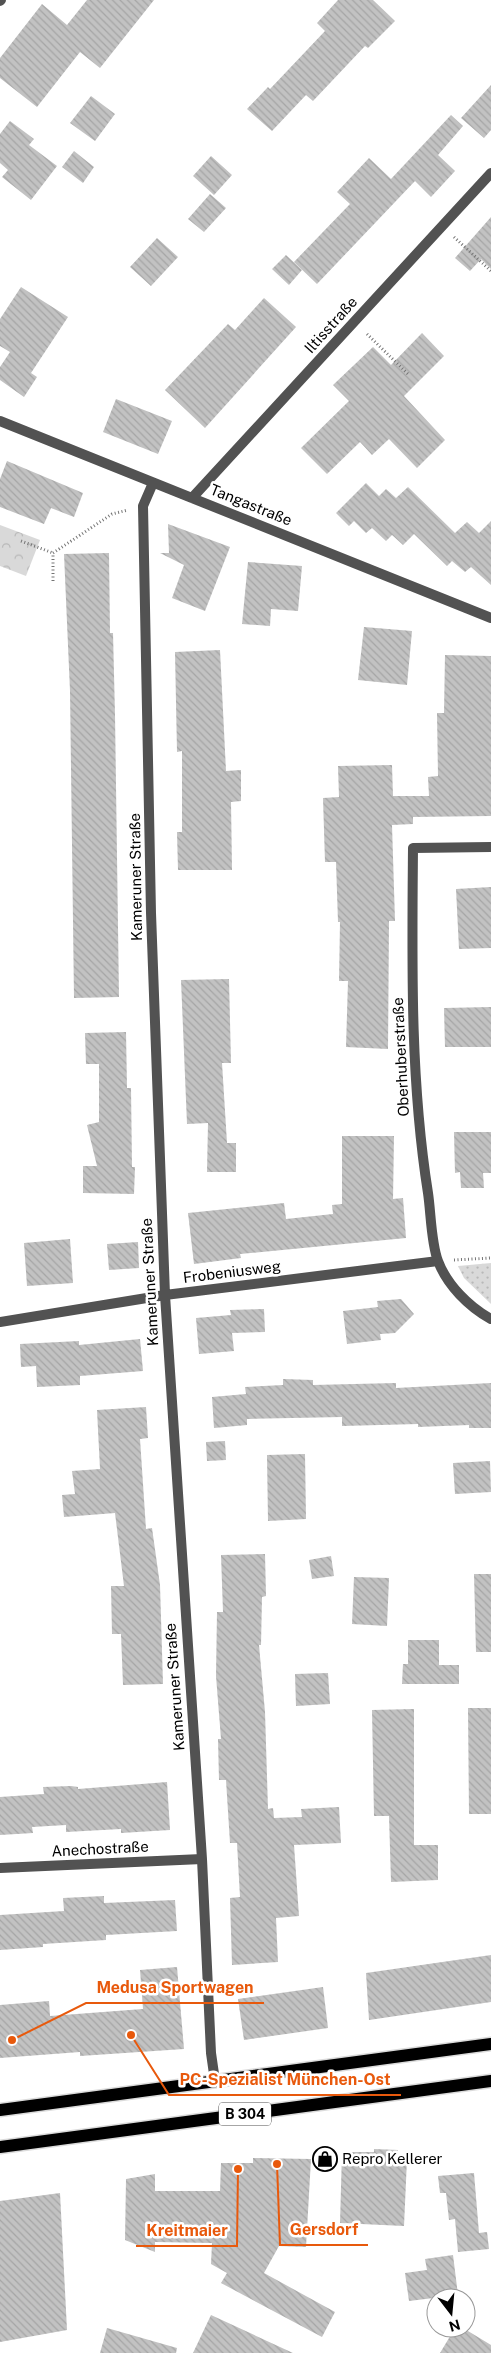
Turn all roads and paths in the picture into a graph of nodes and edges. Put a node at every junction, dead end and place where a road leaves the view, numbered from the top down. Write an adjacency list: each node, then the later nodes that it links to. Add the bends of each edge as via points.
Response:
1 (491, 173): 8 (street, Iltisstraße)
2 (453, 236): 3 (path)
3 (491, 271)
4 (367, 334): 5 (path)
5 (408, 374)
6 (0, 421): 7 (street, Tangastraße)
7 (154, 483): 8 (street, Tangastraße); 9 (street, Kameruner Straße)
8 (192, 498): 13 (street, Tangastraße)
9 (143, 506): 11 (path, via 112,514); 17 (street, Kameruner Straße, via 151,913)
10 (21, 541): 11 (path)
11 (53, 553): 12 (path)
12 (53, 581)
13 (491, 618)
14 (491, 847): 16 (street, Oberhuberstraße, via 413,848 415,1066 422,1160)
15 (491, 1258): 16 (path)
16 (438, 1260): 17 (street, Frobeniusweg); 18 (street, Oberhuberstraße, via 455,1289)
17 (165, 1295): 19 (street, Frobeniusweg); 20 (street, Kameruner Straße)
18 (491, 1319)
19 (0, 1322)
20 (202, 1859): 21 (street, Anechostraße); 23 (street, Kameruner Straße, via 210,2043)
21 (0, 1868)
22 (491, 2044): 23 (main road, B 304)
23 (215, 2081): 25 (main road, B 304)
24 (491, 2081): 26 (main road, B 304)
25 (0, 2110)
26 (0, 2147)

